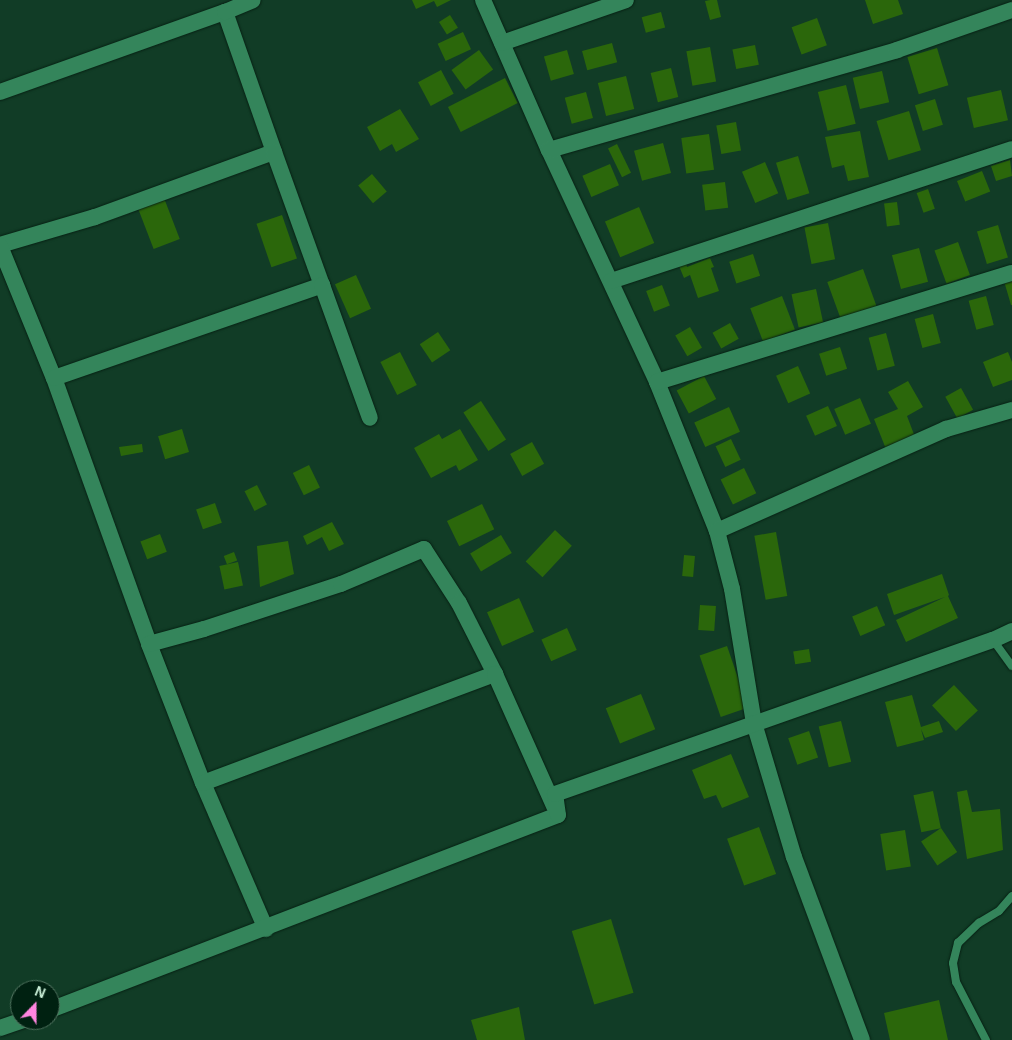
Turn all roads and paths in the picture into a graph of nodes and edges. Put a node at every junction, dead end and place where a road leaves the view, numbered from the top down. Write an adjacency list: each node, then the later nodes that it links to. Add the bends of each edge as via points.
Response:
1 (253, 0): 5 (street)
2 (483, 0): 6 (street)
3 (626, 0): 6 (street)
4 (1012, 10): 9 (street, via 897,50)
5 (225, 12): 7 (street); 10 (street)
6 (502, 43): 9 (street)
7 (0, 92)
8 (1012, 148): 13 (street)
9 (549, 150): 13 (street)
10 (274, 152): 11 (street, via 95,217); 14 (street)
11 (0, 246): 15 (street)
12 (1012, 273): 16 (street)
13 (611, 281): 16 (street)
14 (322, 285): 15 (street); 18 (street)
15 (54, 378): 22 (street)
16 (657, 382): 19 (street)
17 (1012, 410): 19 (street, via 946,429)
18 (370, 418)
19 (717, 531): 25 (street, via 732,589)
20 (1012, 631): 21 (street)
21 (993, 640): 23 (lane); 25 (street)
22 (149, 644): 24 (street, via 341,584 424,549 459,603); 26 (street)
23 (1012, 666)
24 (495, 674): 26 (street); 27 (street)
25 (754, 723): 27 (street, via 555,794); 31 (street, via 794,857)
26 (203, 783): 29 (street)
27 (558, 815): 29 (street)
28 (1012, 896): 32 (lane, via 999,911 979,923 958,943 953,963 956,982)
29 (266, 928): 30 (street)
30 (60, 1006)
31 (862, 1040)
32 (986, 1040)

